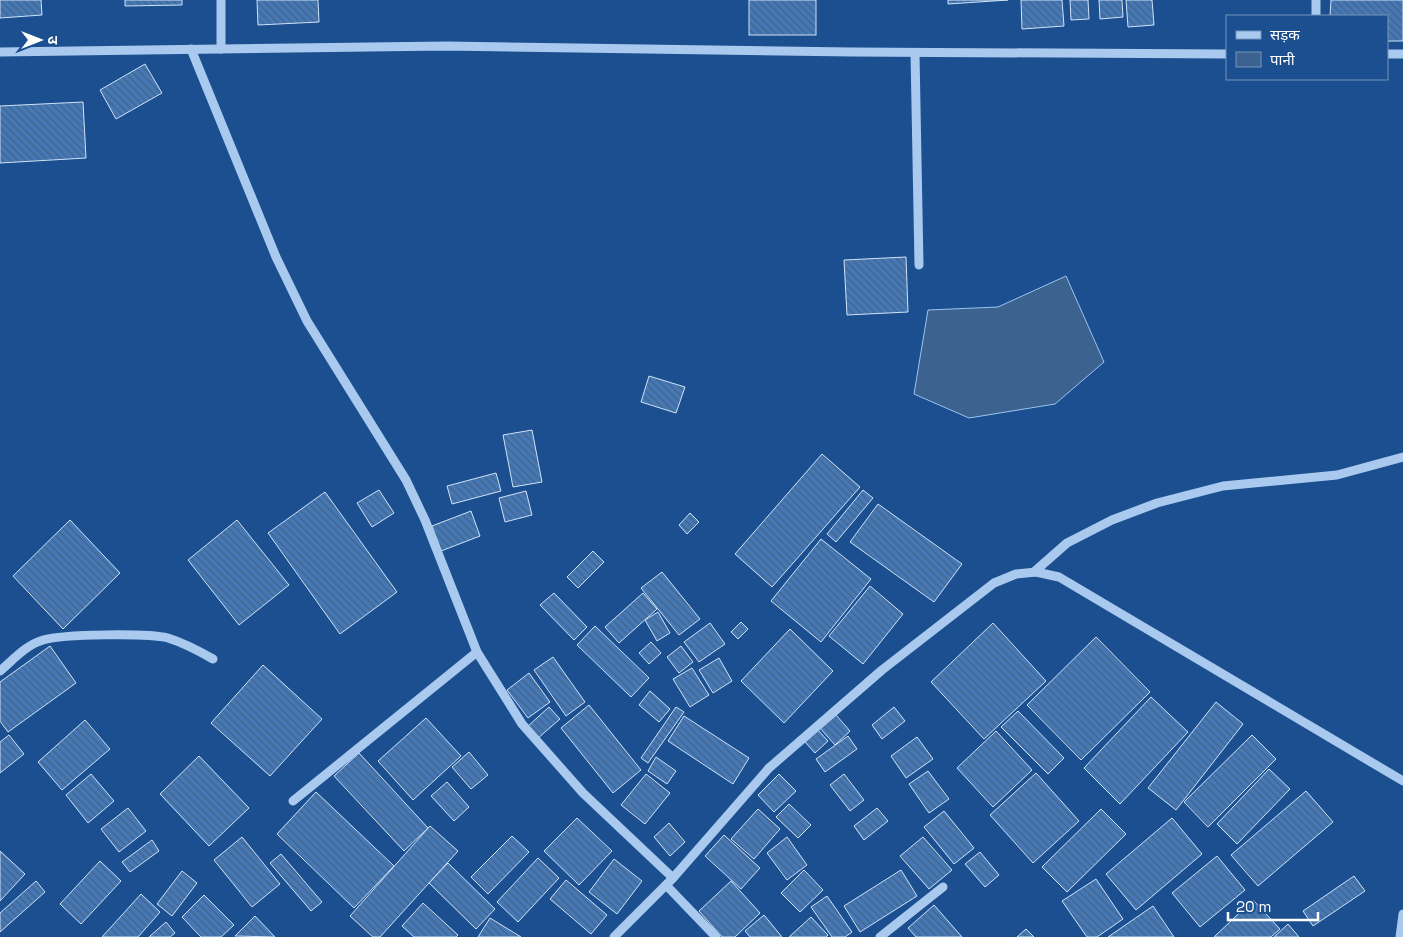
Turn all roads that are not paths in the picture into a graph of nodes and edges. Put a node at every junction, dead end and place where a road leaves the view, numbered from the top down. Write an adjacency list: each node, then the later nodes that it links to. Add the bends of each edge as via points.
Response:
1 (221, 0): 5 (street)
2 (1316, 0): 3 (street)
3 (1316, 15)
4 (192, 49): 5 (street); 6 (street); 14 (street, via 276,257 307,321 406,480 426,520)
5 (221, 49): 7 (street, via 446,46)
6 (0, 52)
7 (915, 53): 8 (street); 11 (street)
8 (1226, 54)
9 (1388, 54): 10 (street)
10 (1403, 54)
11 (919, 265)
12 (1403, 456): 13 (street, via 1336,475 1223,486 1157,503 1112,520 1067,543)
13 (1034, 572): 17 (street, via 1059,577); 19 (street, via 1016,574 994,583 882,670 770,768)
14 (477, 652): 18 (street); 19 (street, via 522,724 583,793)
15 (213, 659): 16 (street, via 168,638 148,635 64,637 43,640 26,648)
16 (0, 671)
17 (1403, 782)
18 (292, 801)
19 (673, 878): 20 (street)
20 (666, 885): 23 (street); 24 (street)
21 (943, 887): 25 (street)
22 (1403, 914): 26 (street)
23 (614, 937)
24 (716, 937)
25 (880, 937)
26 (1400, 937)

